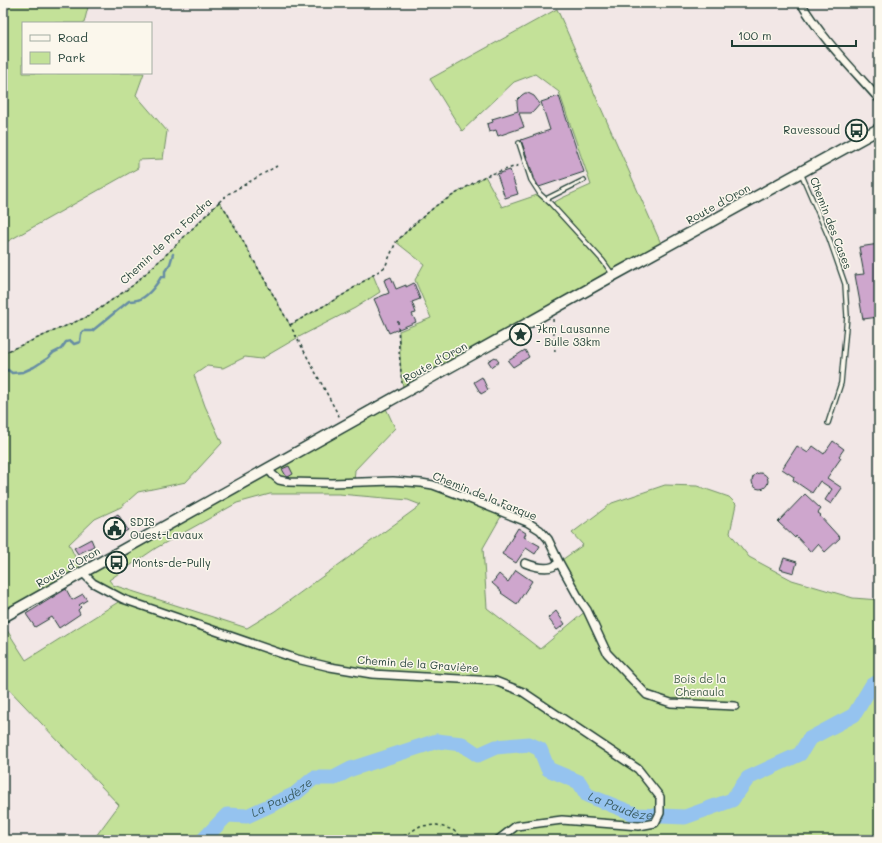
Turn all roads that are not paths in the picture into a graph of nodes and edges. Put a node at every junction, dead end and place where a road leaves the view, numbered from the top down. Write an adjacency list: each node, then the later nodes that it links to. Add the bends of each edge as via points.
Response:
1 (800, 3): 2 (street, via 832,46)
2 (879, 99)
3 (879, 129): 5 (main road, Route d'Oron)
4 (519, 143): 7 (lane, via 530,180)
5 (801, 172): 8 (main road, Route d'Oron); 9 (lane, Chemin des Cases, via 845,284 847,316 841,382)
6 (584, 180): 7 (lane)
7 (546, 199): 8 (lane)
8 (614, 275): 10 (main road, Route d'Oron)
9 (828, 423)
10 (268, 469): 11 (street, Chemin de la Farque, via 279,480 289,482 393,481 433,486 527,522 548,538); 13 (main road, Route d'Oron)
11 (559, 562): 12 (street, via 548,568); 15 (street, Chemin de la Farque, via 587,610 607,653 647,695 671,703)
12 (524, 563)
13 (82, 572): 14 (main road, Route d'Oron); 16 (street, Chemin de la Gravière, via 93,584 123,599 297,659 372,674 495,681 522,692 638,769 660,797 660,813 655,823 639,826 562,820 516,826)
14 (3, 617)
15 (735, 706)
16 (498, 840)

